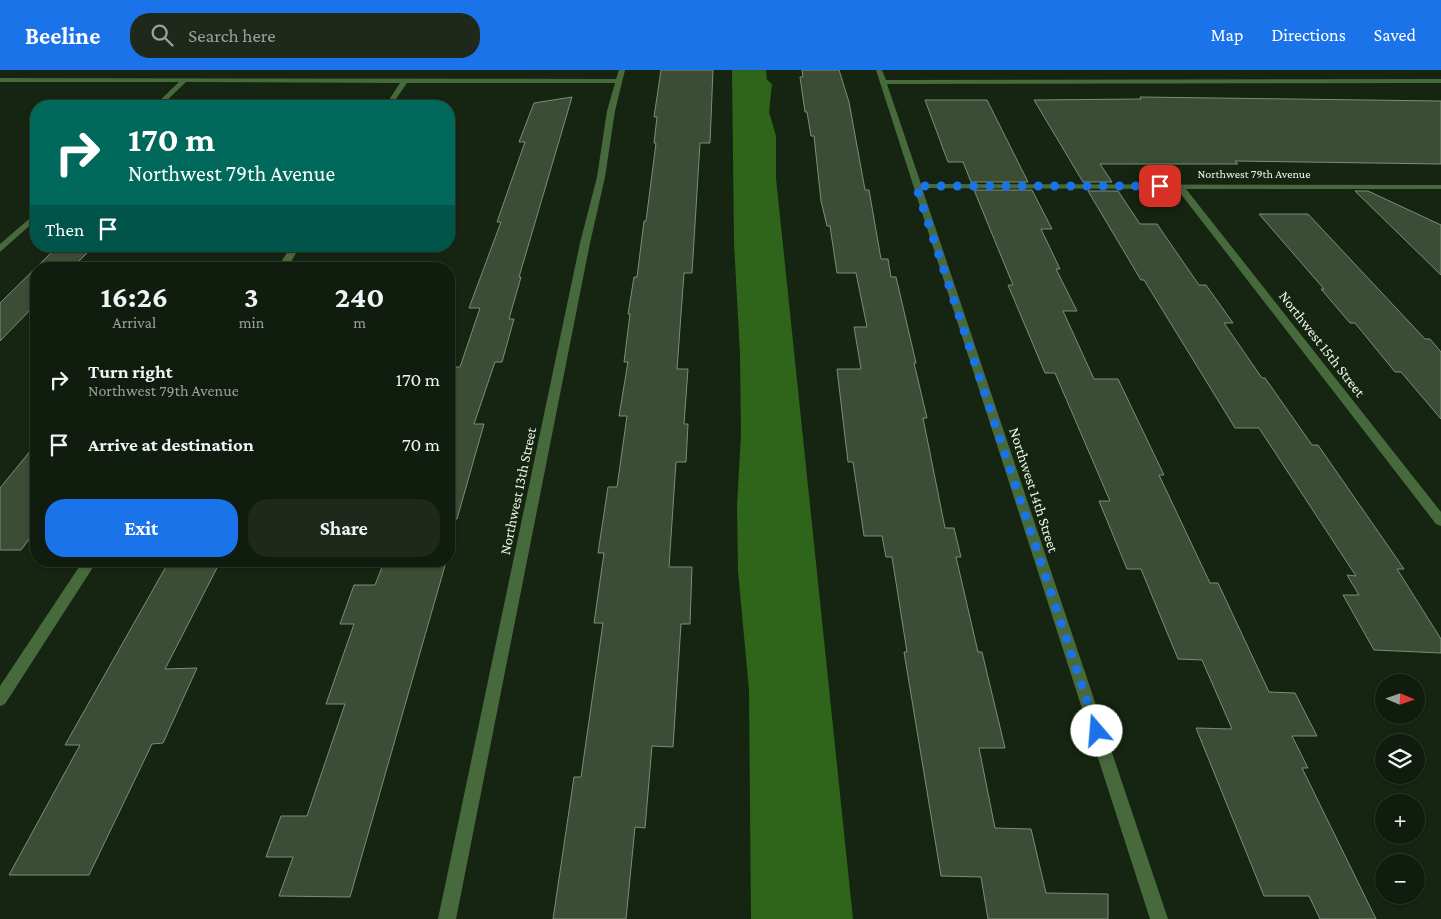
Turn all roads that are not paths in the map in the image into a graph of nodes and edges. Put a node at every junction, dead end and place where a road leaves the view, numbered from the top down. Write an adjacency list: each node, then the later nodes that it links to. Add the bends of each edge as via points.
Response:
1 (620, 76): 5 (street); 17 (street, Northwest 13th Street, via 610,111 601,177)
2 (881, 76): 6 (street); 9 (street, Northwest 14th Street)
3 (0, 80): 4 (street)
4 (185, 80): 5 (street); 7 (street)
5 (405, 80): 8 (street)
6 (1441, 81)
7 (163, 100)
8 (392, 100)
9 (916, 186): 10 (street, Northwest 79th Avenue); 18 (street, Northwest 14th Street)
10 (1179, 186): 11 (street, Northwest 79th Avenue); 14 (street, Northwest 15th Street)
11 (1441, 187)
12 (30, 222): 13 (street)
13 (0, 249)
14 (1441, 521)
15 (86, 567): 16 (street)
16 (0, 698)
17 (447, 919)
18 (1159, 919)

